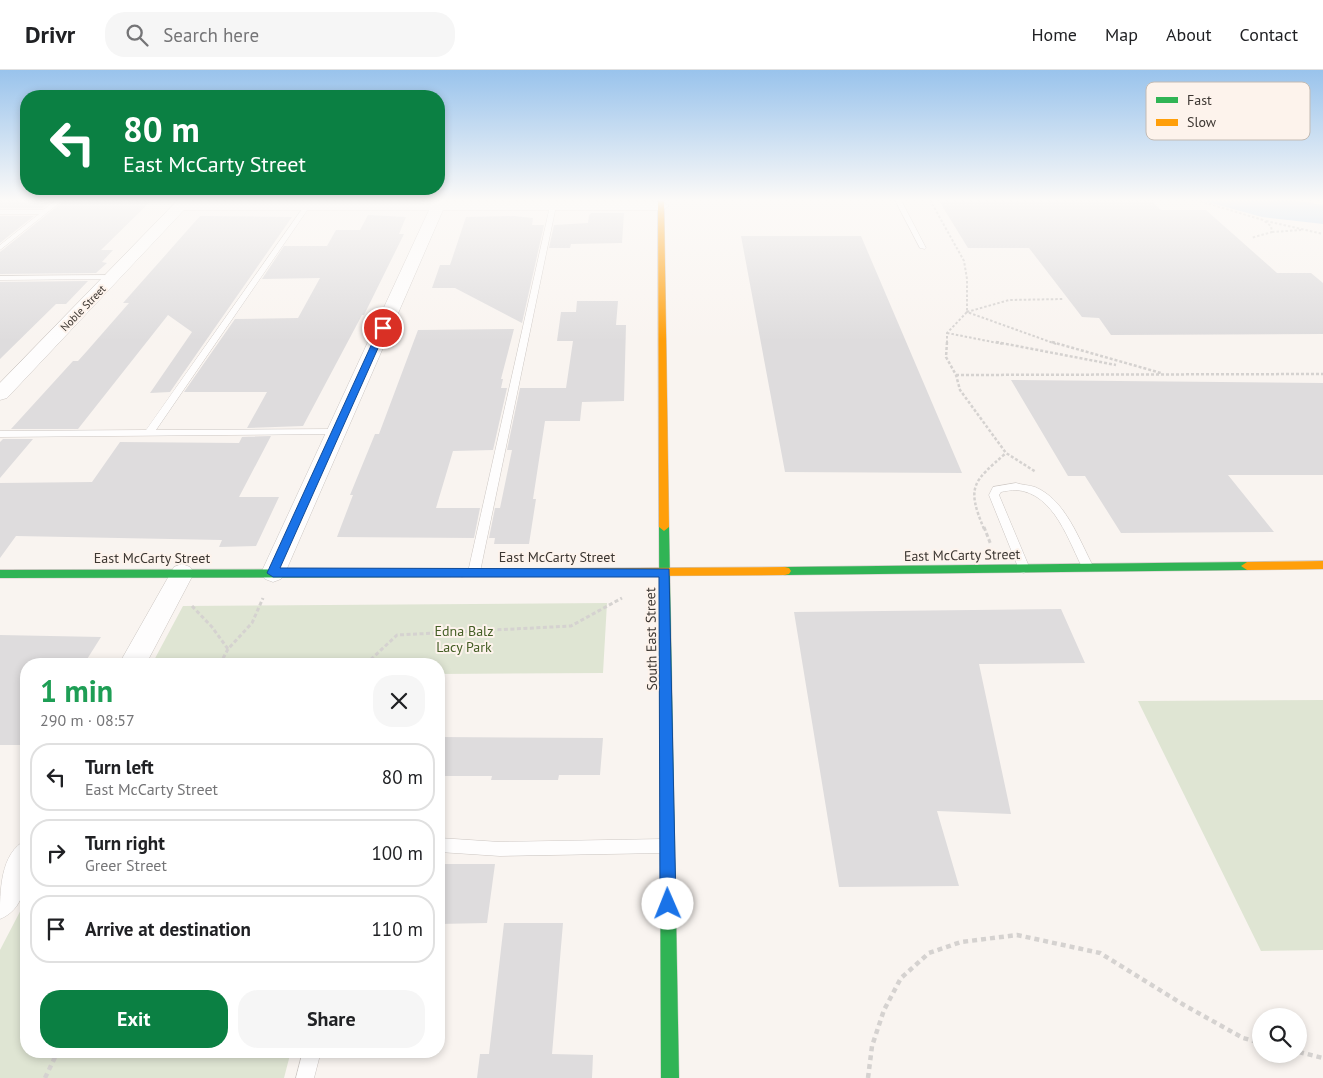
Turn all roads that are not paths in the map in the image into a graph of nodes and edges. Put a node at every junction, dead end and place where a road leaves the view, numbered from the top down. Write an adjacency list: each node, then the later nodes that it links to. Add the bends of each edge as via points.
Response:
1 (141, 247): 6 (street, Noble Street)
2 (278, 247): 10 (lane)
3 (419, 247): 9 (street)
4 (544, 247): 15 (lane)
5 (662, 247): 16 (main road, South East Street)
6 (112, 277): 7 (lane); 8 (street, Noble Street)
7 (0, 278)
8 (0, 394)
9 (336, 432): 10 (lane); 18 (street)
10 (149, 433): 11 (lane)
11 (0, 434)
12 (1323, 565): 13 (main road, East McCarty Street)
13 (1088, 568): 14 (main road, East McCarty Street); 14 (lane, via 1051,502 1029,488 1008,486 997,489 994,495)
14 (1024, 569): 16 (main road, East McCarty Street)
15 (474, 572): 16 (main road, East McCarty Street); 18 (main road, East McCarty Street)
16 (665, 572): 22 (main road, South East Street)
17 (182, 573): 18 (main road, East McCarty Street); 19 (main road, East McCarty Street); 20 (street)
18 (273, 573)
19 (0, 574)
20 (135, 658)
21 (445, 845): 22 (lane, via 500,849)
22 (668, 845): 27 (main road, South East Street)
23 (20, 867): 24 (street)
24 (0, 903)
25 (310, 1058): 26 (lane)
26 (305, 1078)
27 (670, 1078)

